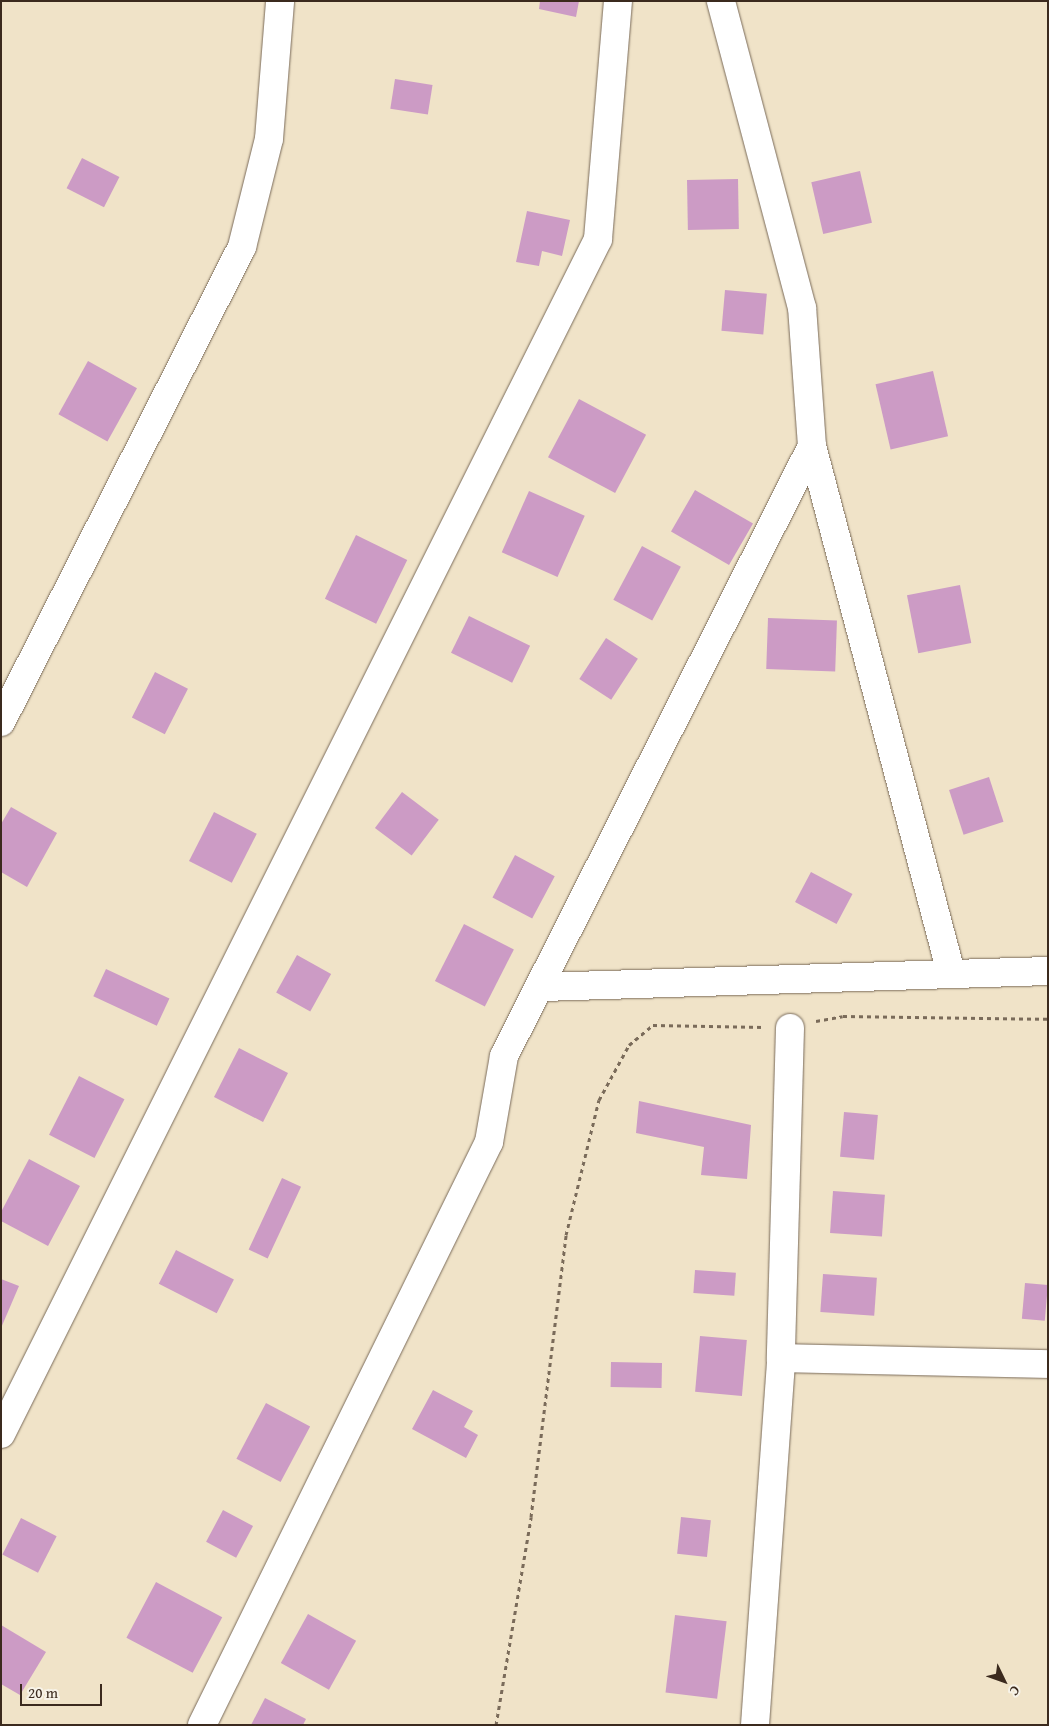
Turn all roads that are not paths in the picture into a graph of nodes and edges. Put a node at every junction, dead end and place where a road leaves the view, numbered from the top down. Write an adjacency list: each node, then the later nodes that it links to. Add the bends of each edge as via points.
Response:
1 (280, 1): 5 (street, via 269,139 242,247)
2 (618, 1): 12 (street, via 598,239)
3 (721, 1): 4 (street, via 802,308)
4 (812, 446): 7 (street); 8 (street, via 643,776)
5 (1, 722)
6 (1048, 971): 7 (street)
7 (951, 973): 8 (street)
8 (542, 988): 13 (street, via 504,1056 489,1142)
9 (790, 1028): 10 (street)
10 (781, 1358): 11 (street); 14 (street)
11 (1048, 1364)
12 (1, 1434)
13 (202, 1725)
14 (755, 1725)

